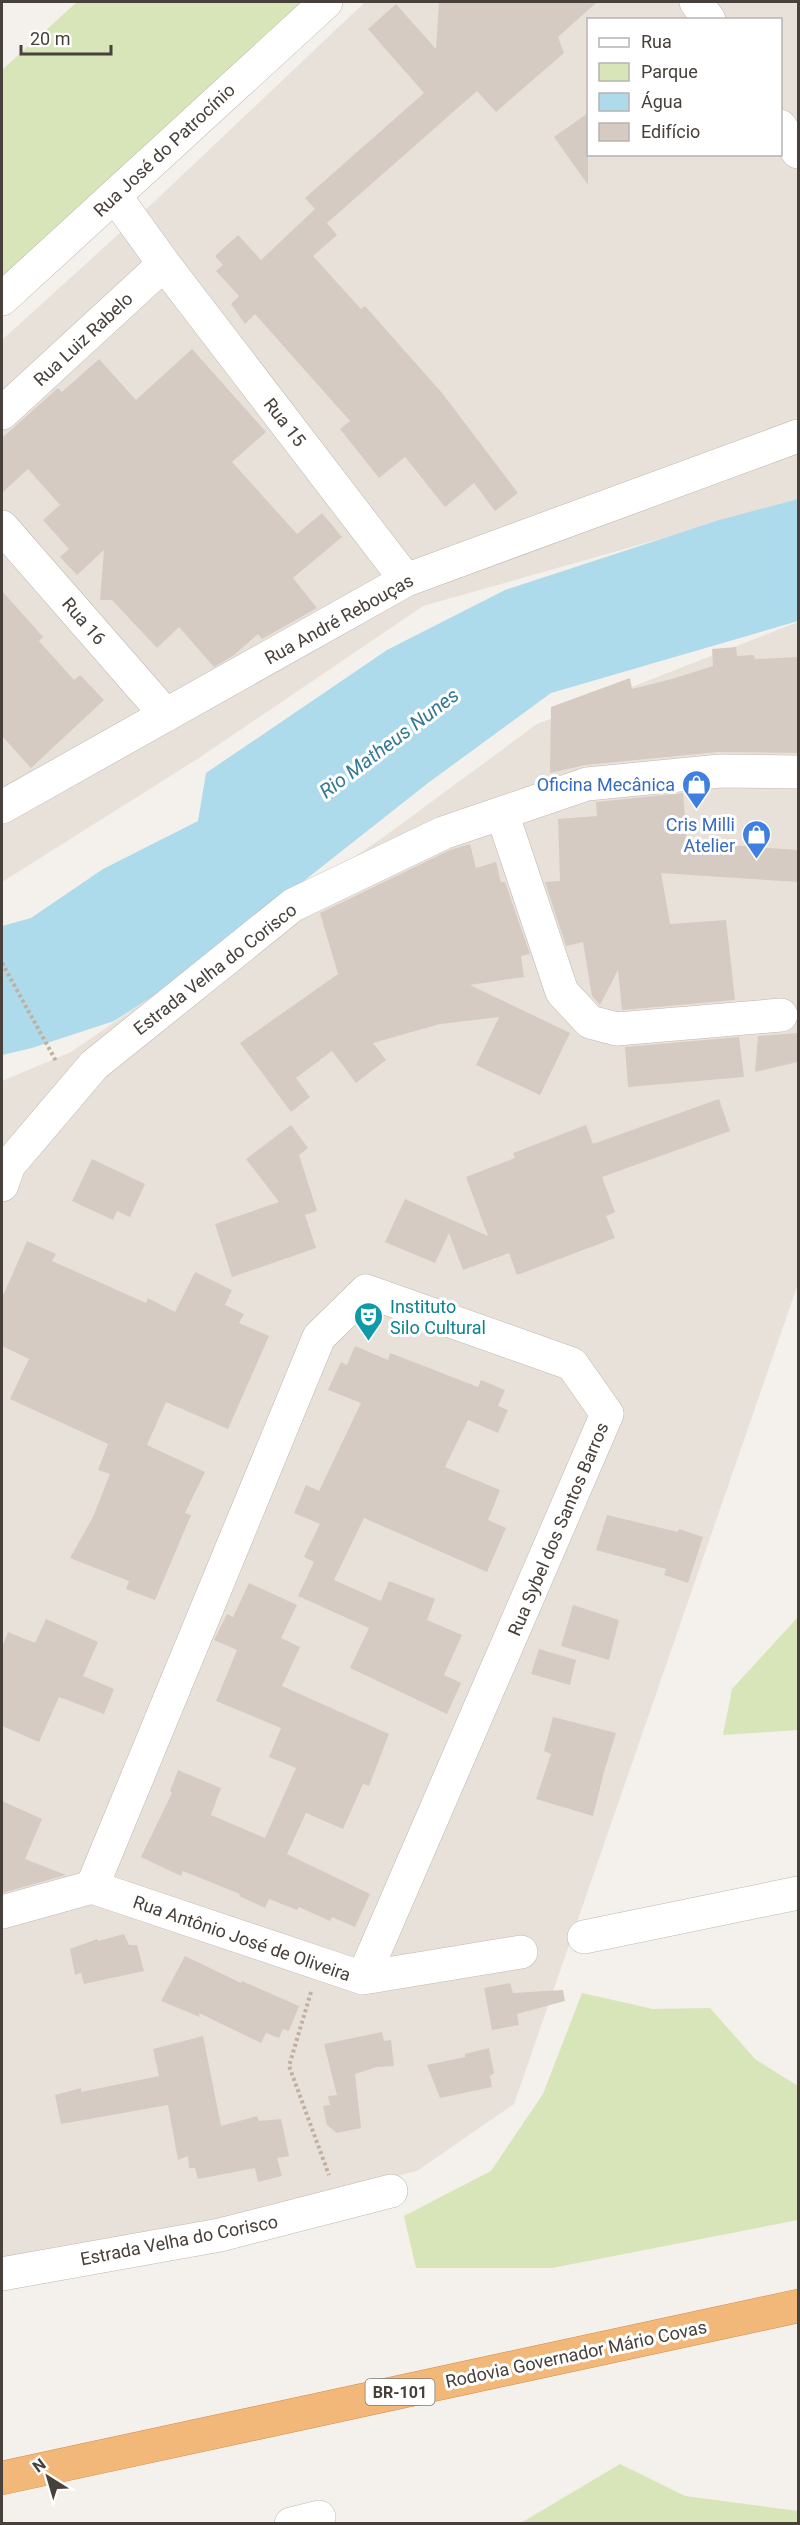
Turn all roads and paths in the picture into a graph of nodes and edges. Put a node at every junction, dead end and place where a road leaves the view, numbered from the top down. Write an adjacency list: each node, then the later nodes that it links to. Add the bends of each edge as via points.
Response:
1 (326, 2): 6 (street, Rua José do Patrocínio)
2 (696, 2): 3 (street)
3 (708, 18)
4 (782, 129): 5 (street)
5 (798, 152)
6 (115, 196): 7 (street, Rua 15); 8 (street, Rua José do Patrocínio)
7 (164, 264): 9 (street, Rua Luiz Rabelo); 12 (street, Rua 15)
8 (2, 299)
9 (2, 413)
10 (798, 436): 12 (street, Rua André Rebouças)
11 (2, 527): 13 (street, Rua 16)
12 (406, 580): 13 (street, Rua André Rebouças)
13 (166, 715): 15 (street, Rua André Rebouças)
14 (798, 772): 16 (street, Estrada Velha do Corisco, via 720,771 587,784)
15 (2, 807)
16 (502, 813): 18 (street, via 562,992 590,1022 617,1029); 20 (street, Estrada Velha do Corisco, via 443,834 293,905 94,1065 9,1165)
17 (2, 963): 19 (path)
18 (781, 1015)
19 (53, 1054)
20 (2, 1185)
21 (92, 1887): 23 (street); 26 (street, Rua Antônio José de Oliveira); 27 (street, Rua Sybel dos Santos Barros, via 319,1337 366,1291 572,1364 607,1414)
22 (798, 1893): 24 (street)
23 (2, 1912)
24 (585, 1937)
25 (520, 1952): 27 (street, Rua Antônio José de Oliveira)
26 (320, 1964): 27 (street, Rua Antônio José de Oliveira); 29 (path, via 289,2066)
27 (363, 1978)
28 (391, 2191): 29 (street, Estrada Velha do Corisco)
29 (340, 2204): 30 (street, Estrada Velha do Corisco, via 220,2235)
30 (2, 2274)
31 (798, 2306): 32 (highway, Rodovia Governador Mário Covas / BR-101)
32 (2, 2478)

